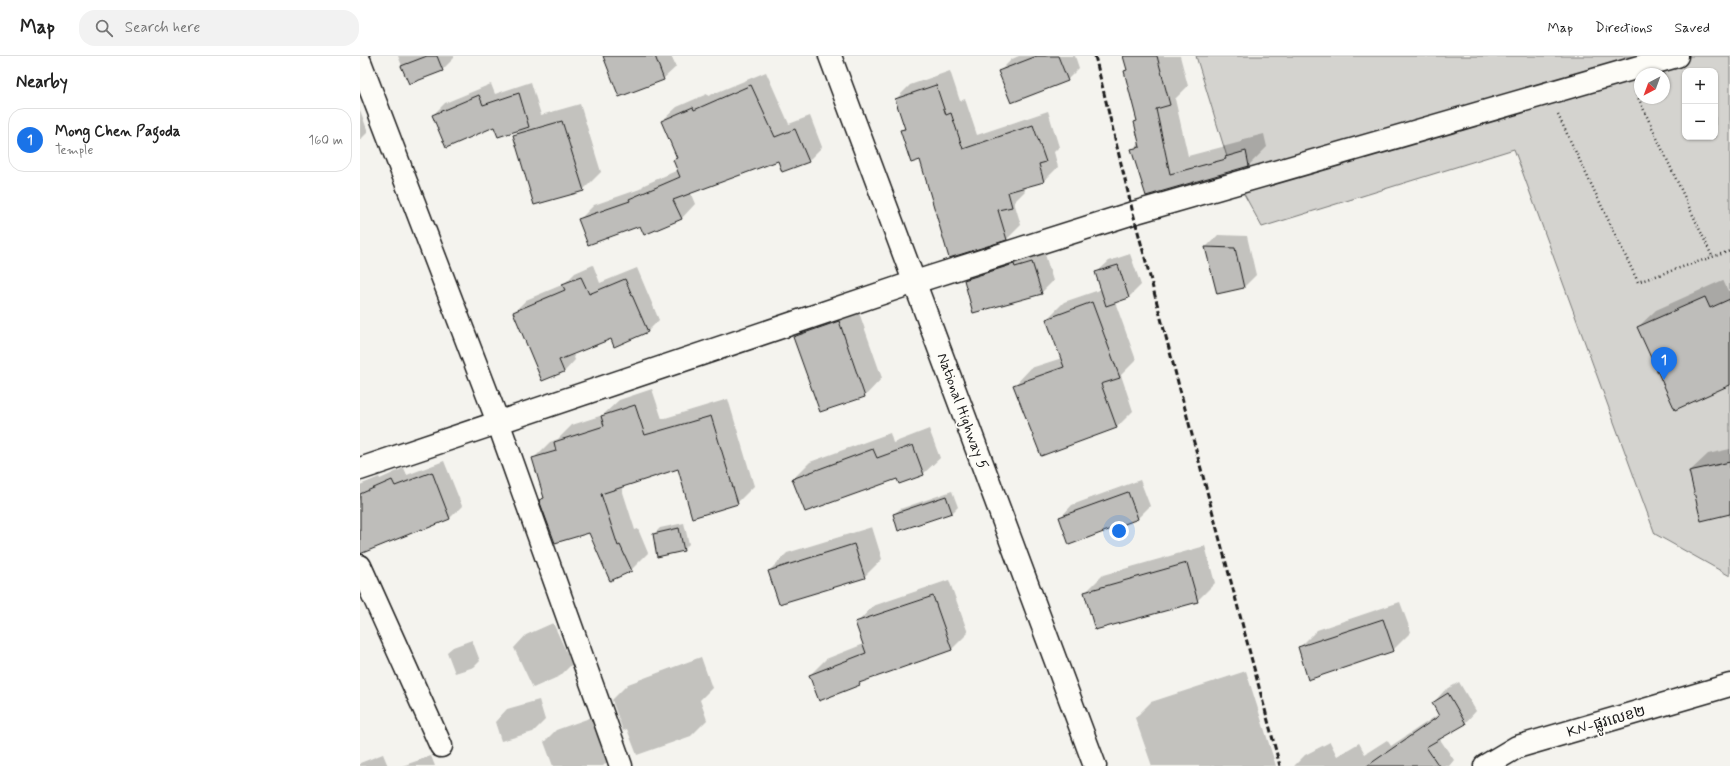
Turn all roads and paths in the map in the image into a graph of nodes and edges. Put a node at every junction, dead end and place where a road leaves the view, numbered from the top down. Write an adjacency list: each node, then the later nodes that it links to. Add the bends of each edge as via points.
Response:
1 (830, 56): 8 (main road, National Highway 5)
2 (1677, 56): 4 (main road)
3 (360, 62): 9 (main road)
4 (1626, 71): 5 (main road); 7 (path)
5 (1547, 93): 7 (path, via 1638,282); 8 (main road, via 1141,211)
6 (1730, 251): 7 (path)
7 (1712, 256)
8 (915, 282): 9 (main road); 15 (main road, National Highway 5)
9 (498, 422): 10 (main road); 14 (main road)
10 (360, 469)
11 (360, 566): 13 (main road)
12 (1730, 685): 16 (main road, KN-ផ្លូវលេខ២, via 1517,747)
13 (441, 746)
14 (621, 766)
15 (1094, 766)
16 (1485, 766)

